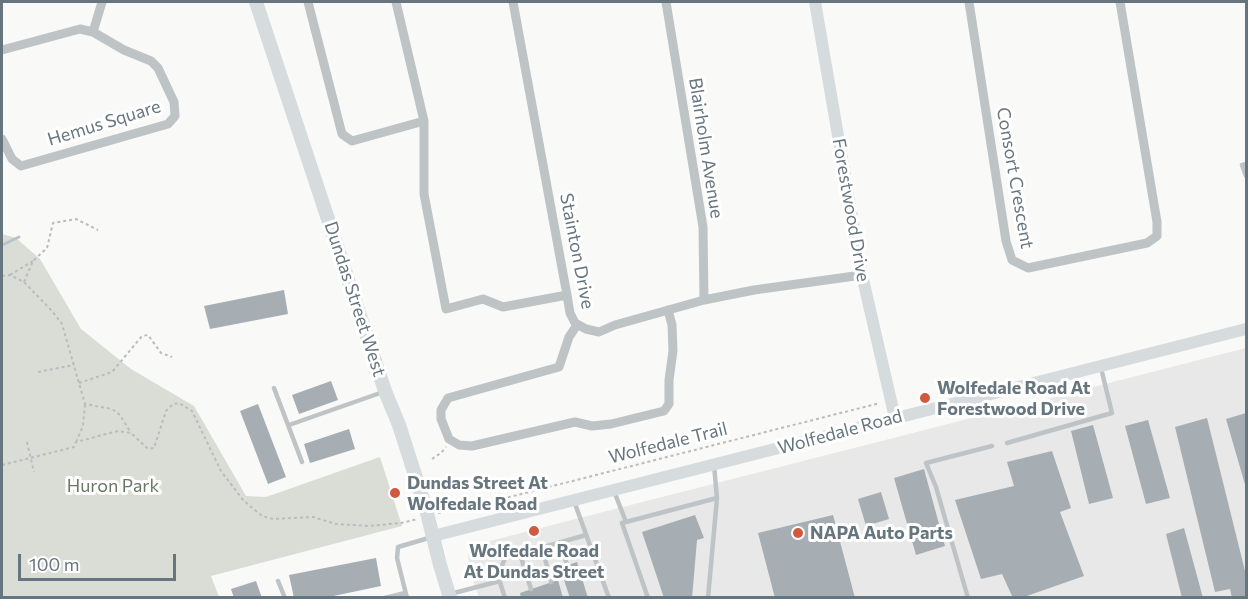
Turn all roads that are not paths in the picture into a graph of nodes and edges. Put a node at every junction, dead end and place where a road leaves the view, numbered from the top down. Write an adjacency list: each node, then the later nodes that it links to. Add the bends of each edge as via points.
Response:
1 (102, 2): 10 (street)
2 (256, 2): 24 (main road, Dundas Street West)
3 (308, 2): 12 (street, via 342,134 352,141)
4 (396, 2): 12 (street)
5 (513, 2): 17 (street, Stainton Drive)
6 (666, 2): 18 (street, Blairholm Avenue, via 703,226)
7 (815, 2): 16 (street, Forestwood Drive)
8 (969, 2): 9 (street, Consort Crescent, via 1006,241 1012,260 1028,268 1147,243 1157,236)
9 (1120, 2)
10 (93, 32): 11 (street, via 80,29); 13 (street, Hemus Square, via 158,68 174,102 175,116 168,124 21,166 12,159)
11 (2, 50)
12 (424, 121): 17 (street, via 424,194 446,309 483,299 503,307)
13 (2, 139)
14 (1246, 164): 15 (lane, via 1242,165)
15 (1246, 176)
16 (862, 275): 18 (street, Stainton Drive); 25 (street, Forestwood Drive)
17 (567, 295): 20 (street, Stainton Drive)
18 (704, 300): 19 (street, Stainton Drive)
19 (668, 310): 20 (street, Stainton Drive, via 599,332); 20 (street, via 673,351 669,404 664,411 611,424 592,426 575,422 472,446 451,441 441,419 448,398 559,367)
20 (577, 325)
21 (1246, 329): 22 (street, Wolfedale Road)
22 (1100, 365): 25 (street, Wolfedale Road); 27 (lane, via 1112,413)
23 (274, 388): 26 (lane)
24 (386, 391): 26 (lane); 36 (main road, Dundas Street West)
25 (895, 418): 30 (street, Wolfedale Road)
26 (289, 425): 29 (lane)
27 (1007, 443)
28 (992, 446): 53 (lane, via 926,463)
29 (303, 462)
30 (714, 465): 31 (street, Wolfedale Road); 32 (lane)
31 (613, 489): 33 (street, Wolfedale Road); 34 (lane)
32 (717, 498): 34 (lane); 52 (lane)
33 (573, 500): 35 (lane); 36 (street, Wolfedale Road)
34 (626, 522): 51 (lane, via 622,523)
35 (586, 535): 37 (lane); 50 (lane)
36 (433, 537): 45 (lane, via 398,547); 46 (main road, Dundas Street West)
37 (560, 543): 38 (lane); 40 (lane)
38 (542, 548): 39 (lane); 43 (lane)
39 (520, 554): 42 (lane, via 505,558 498,576); 44 (lane)
40 (567, 566)
41 (278, 581): 47 (lane)
42 (500, 581): 46 (lane); 49 (lane)
43 (551, 582)
44 (531, 589)
45 (406, 595): 48 (lane)
46 (450, 596)
47 (285, 597)
48 (385, 597)
49 (505, 597)
50 (609, 597)
51 (648, 597)
52 (708, 597)
53 (968, 597)

